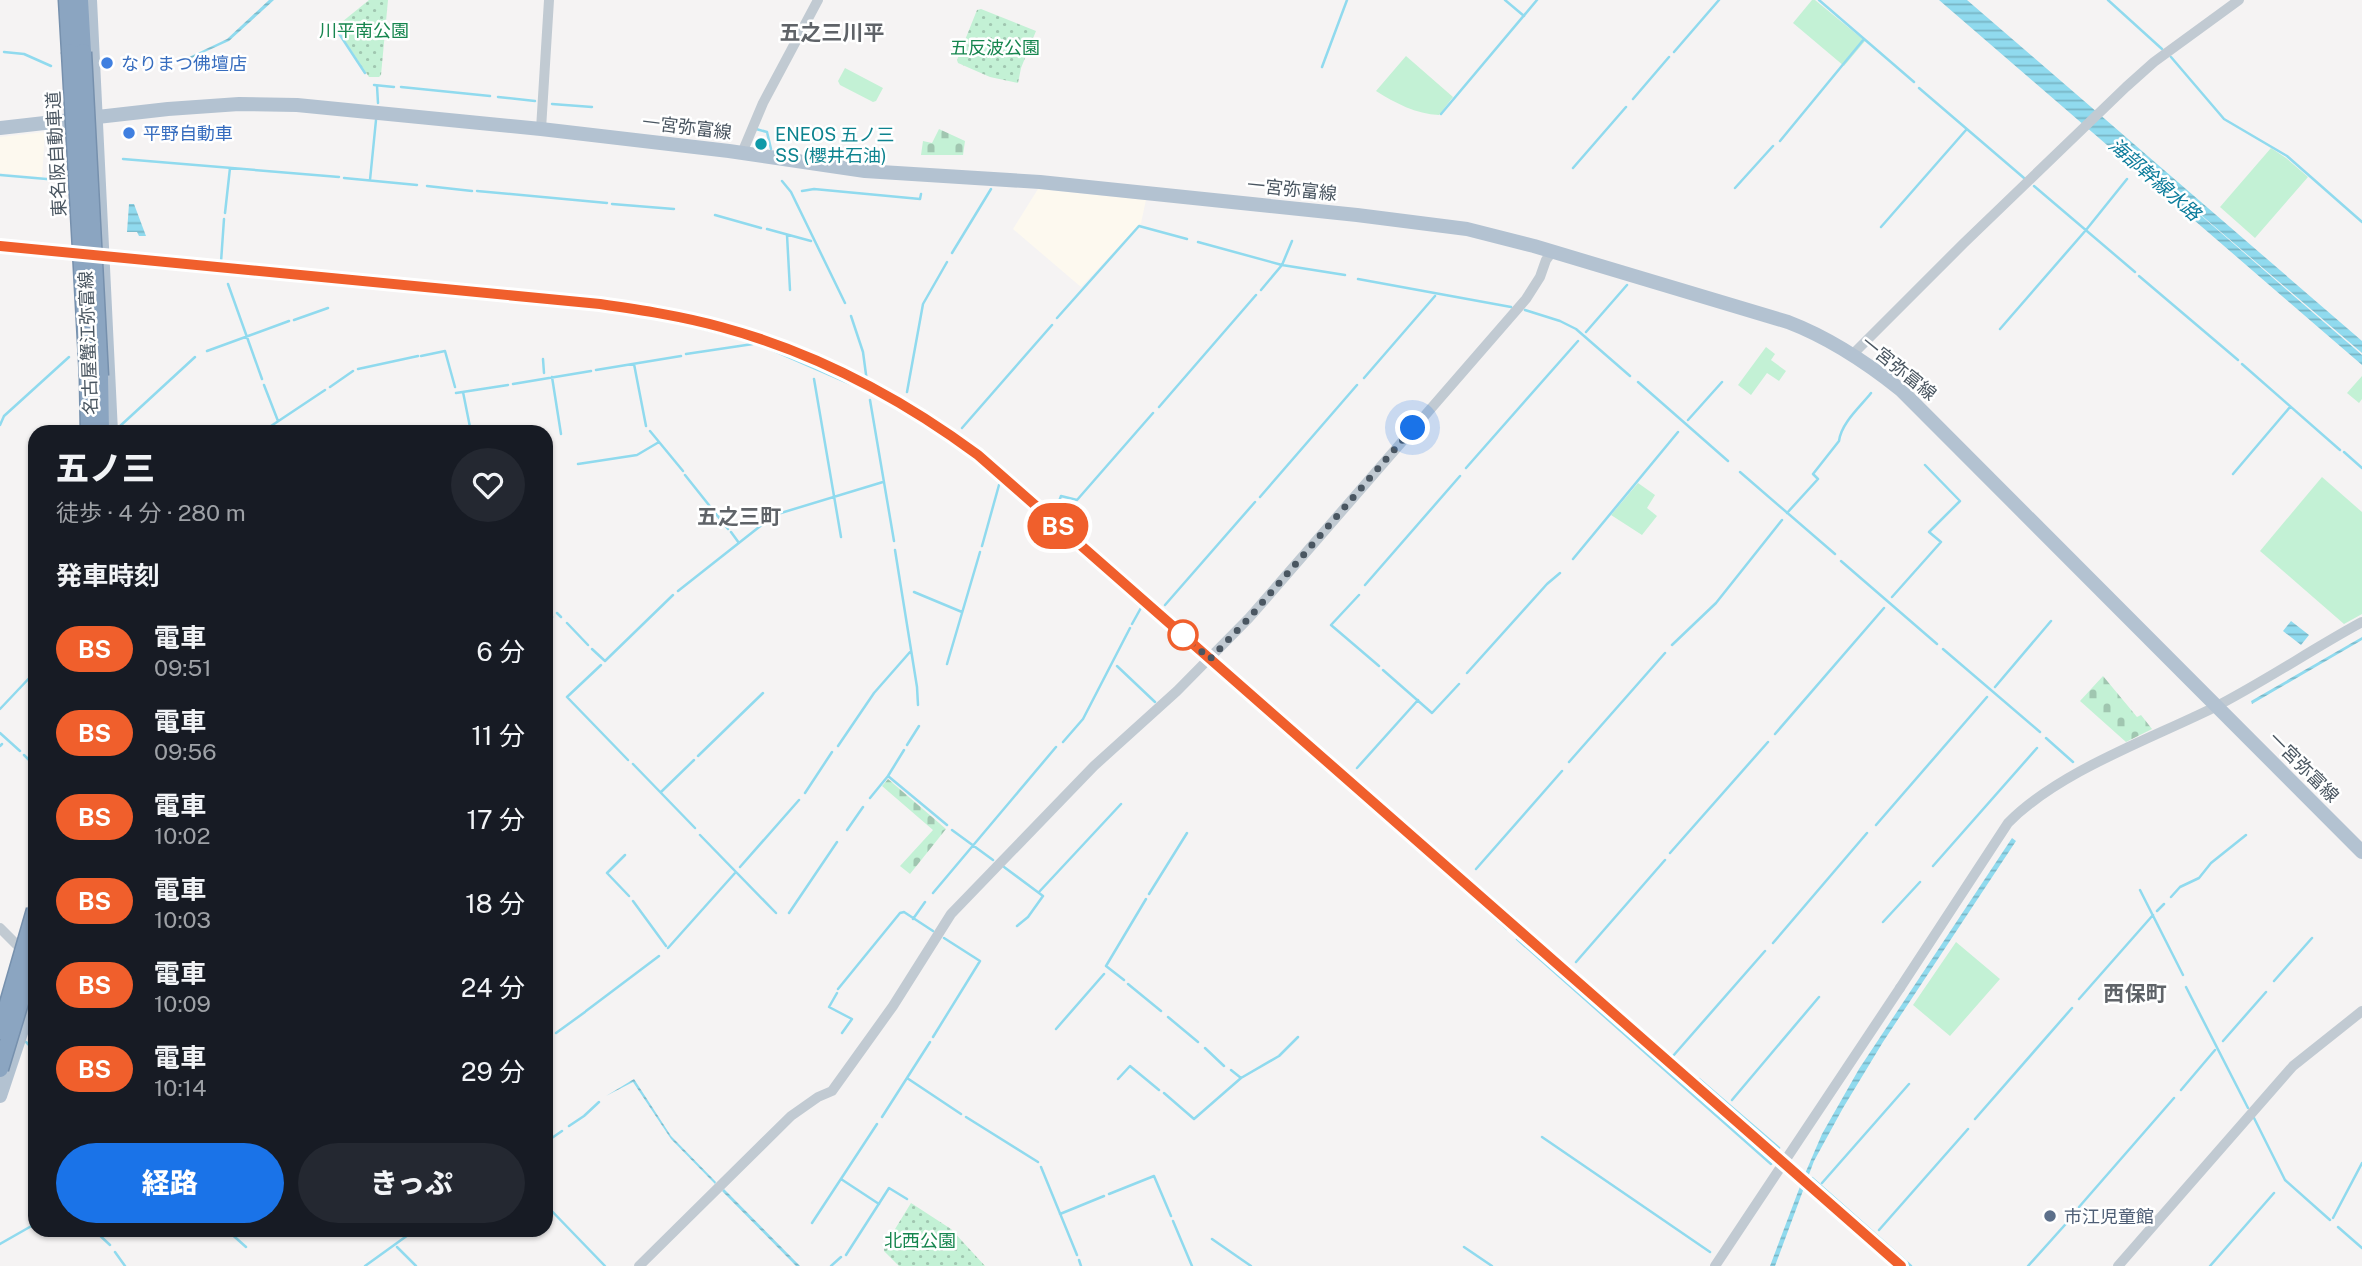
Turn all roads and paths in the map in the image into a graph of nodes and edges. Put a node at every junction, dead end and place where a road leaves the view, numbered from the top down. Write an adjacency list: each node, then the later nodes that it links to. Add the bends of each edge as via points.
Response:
1 (67, 0): 13 (highway, 東名阪自動車道, bridge)
2 (80, 0): 14 (highway, 東名阪自動車道, bridge)
3 (90, 0): 7 (main road, 名古屋蟹江弥富線)
4 (549, 0): 9 (street)
5 (818, 0): 10 (street)
6 (2239, 0): 12 (street, via 2154,62)
7 (95, 116): 8 (main road, 一宮弥富線); 9 (main road, 一宮弥富線, via 239,104 297,105); 15 (main road, 名古屋蟹江弥富線)
8 (0, 128)
9 (541, 129): 10 (main road, 一宮弥富線)
10 (742, 153): 11 (main road, 一宮弥富線, via 865,171 1040,182 1399,220 1466,229)
11 (1552, 252): 12 (main road, 一宮弥富線, via 1788,322); 28 (street, via 1526,299 1249,618 1094,766 951,914 832,1091 791,1116)
12 (1853, 354): 17 (main road, 一宮弥富線, via 1901,390 1946,433)
13 (89, 425)
14 (101, 425)
15 (111, 425)
16 (2362, 622): 17 (street)
17 (2216, 706): 18 (main road, 一宮弥富線); 29 (street, bridge, via 2052,787 2008,823)
18 (2362, 852)
19 (0, 928): 21 (street)
20 (28, 934): 25 (highway, bridge)
21 (28, 955)
22 (28, 976): 26 (highway, bridge)
23 (2362, 1011): 30 (street, via 2293,1066)
24 (28, 1012): 27 (main road)
25 (0, 1031)
26 (0, 1069)
27 (0, 1096)
28 (639, 1266)
29 (1715, 1266)
30 (2118, 1266)

